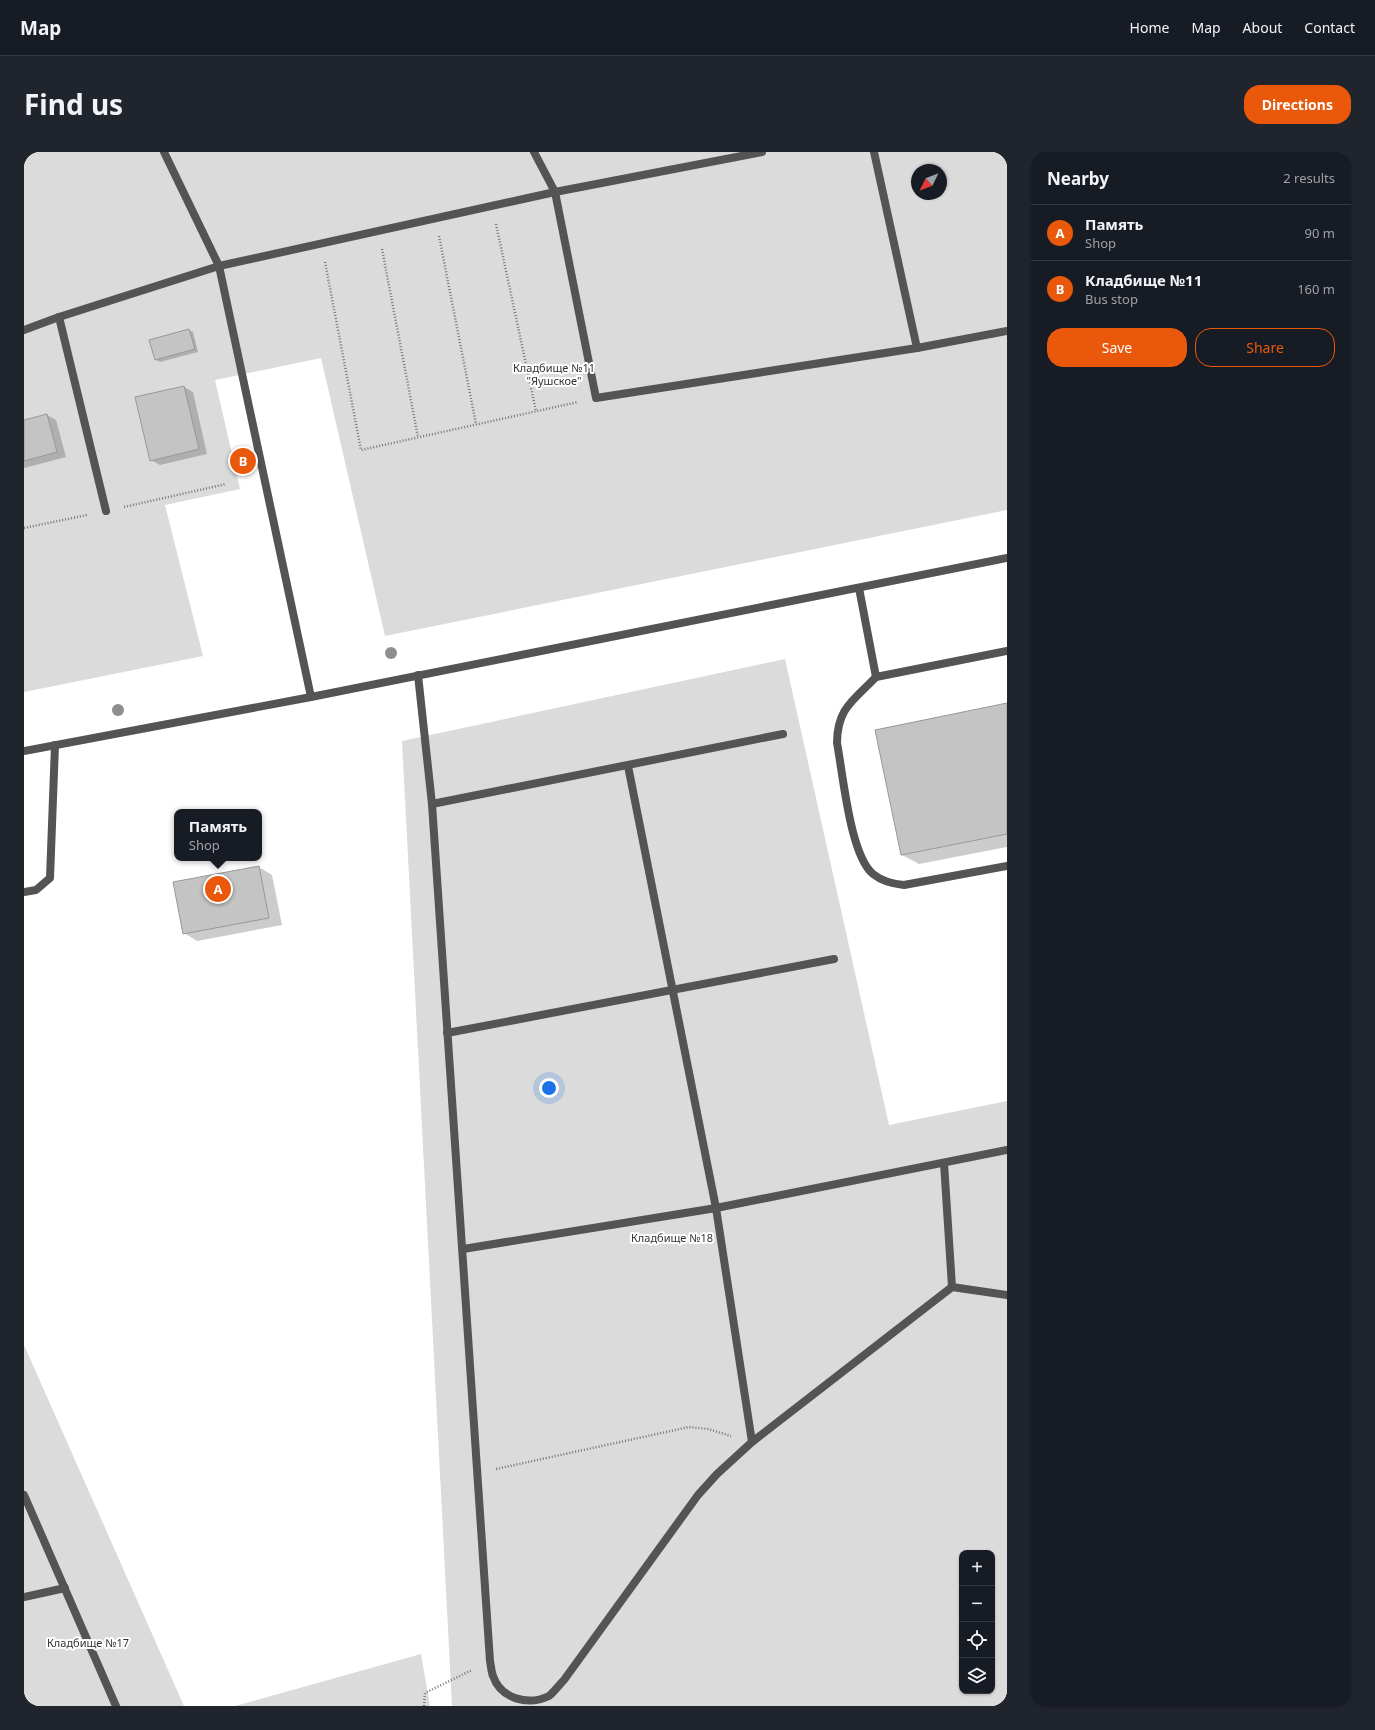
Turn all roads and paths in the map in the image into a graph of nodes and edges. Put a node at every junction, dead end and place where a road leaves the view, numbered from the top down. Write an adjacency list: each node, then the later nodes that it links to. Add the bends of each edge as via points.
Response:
1 (164, 152): 10 (street)
2 (534, 152): 5 (street)
3 (762, 152): 5 (street)
4 (874, 152): 14 (street)
5 (555, 192): 6 (street); 15 (street)
6 (492, 206): 7 (street); 16 (path)
7 (435, 219): 8 (street); 17 (path)
8 (378, 231): 9 (street); 18 (path)
9 (322, 243): 10 (street); 18 (path, via 361,450)
10 (219, 266): 11 (street); 25 (street)
11 (59, 317): 12 (street); 19 (street)
12 (24, 330)
13 (1007, 331): 14 (street)
14 (917, 348): 15 (street)
15 (596, 398): 16 (path)
16 (536, 411): 17 (path)
17 (476, 424): 18 (path)
18 (418, 437)
19 (106, 511)
20 (1007, 558): 21 (street)
21 (859, 588): 23 (street); 24 (street)
22 (1007, 651): 24 (street)
23 (418, 675): 25 (street); 30 (street)
24 (876, 677): 31 (street, via 845,709 838,728 837,743 853,833 861,858 873,874 889,883 904,885)
25 (311, 697): 27 (street)
26 (783, 734): 29 (street)
27 (55, 745): 28 (street); 32 (street, via 50,878 36,890)
28 (24, 750)
29 (628, 766): 30 (street); 34 (street)
30 (432, 804): 35 (street)
31 (1007, 866)
32 (24, 892)
33 (834, 959): 34 (street)
34 (672, 989): 35 (street); 38 (street)
35 (447, 1033): 39 (street)
36 (1007, 1150): 37 (street)
37 (944, 1163): 38 (street); 40 (street)
38 (716, 1208): 39 (street); 42 (street)
39 (462, 1249): 43 (street)
40 (952, 1287): 41 (street); 42 (street)
41 (1007, 1295)
42 (752, 1442): 43 (path, via 708,1429 689,1427); 47 (street, via 698,1495 564,1680 550,1695 534,1702 520,1701 509,1696 498,1686)
43 (478, 1473): 47 (street)
44 (24, 1495): 45 (street)
45 (65, 1588): 46 (street); 48 (street)
46 (24, 1597)
47 (490, 1660): 49 (path, via 425,1693)
48 (116, 1706)
49 (424, 1706)

